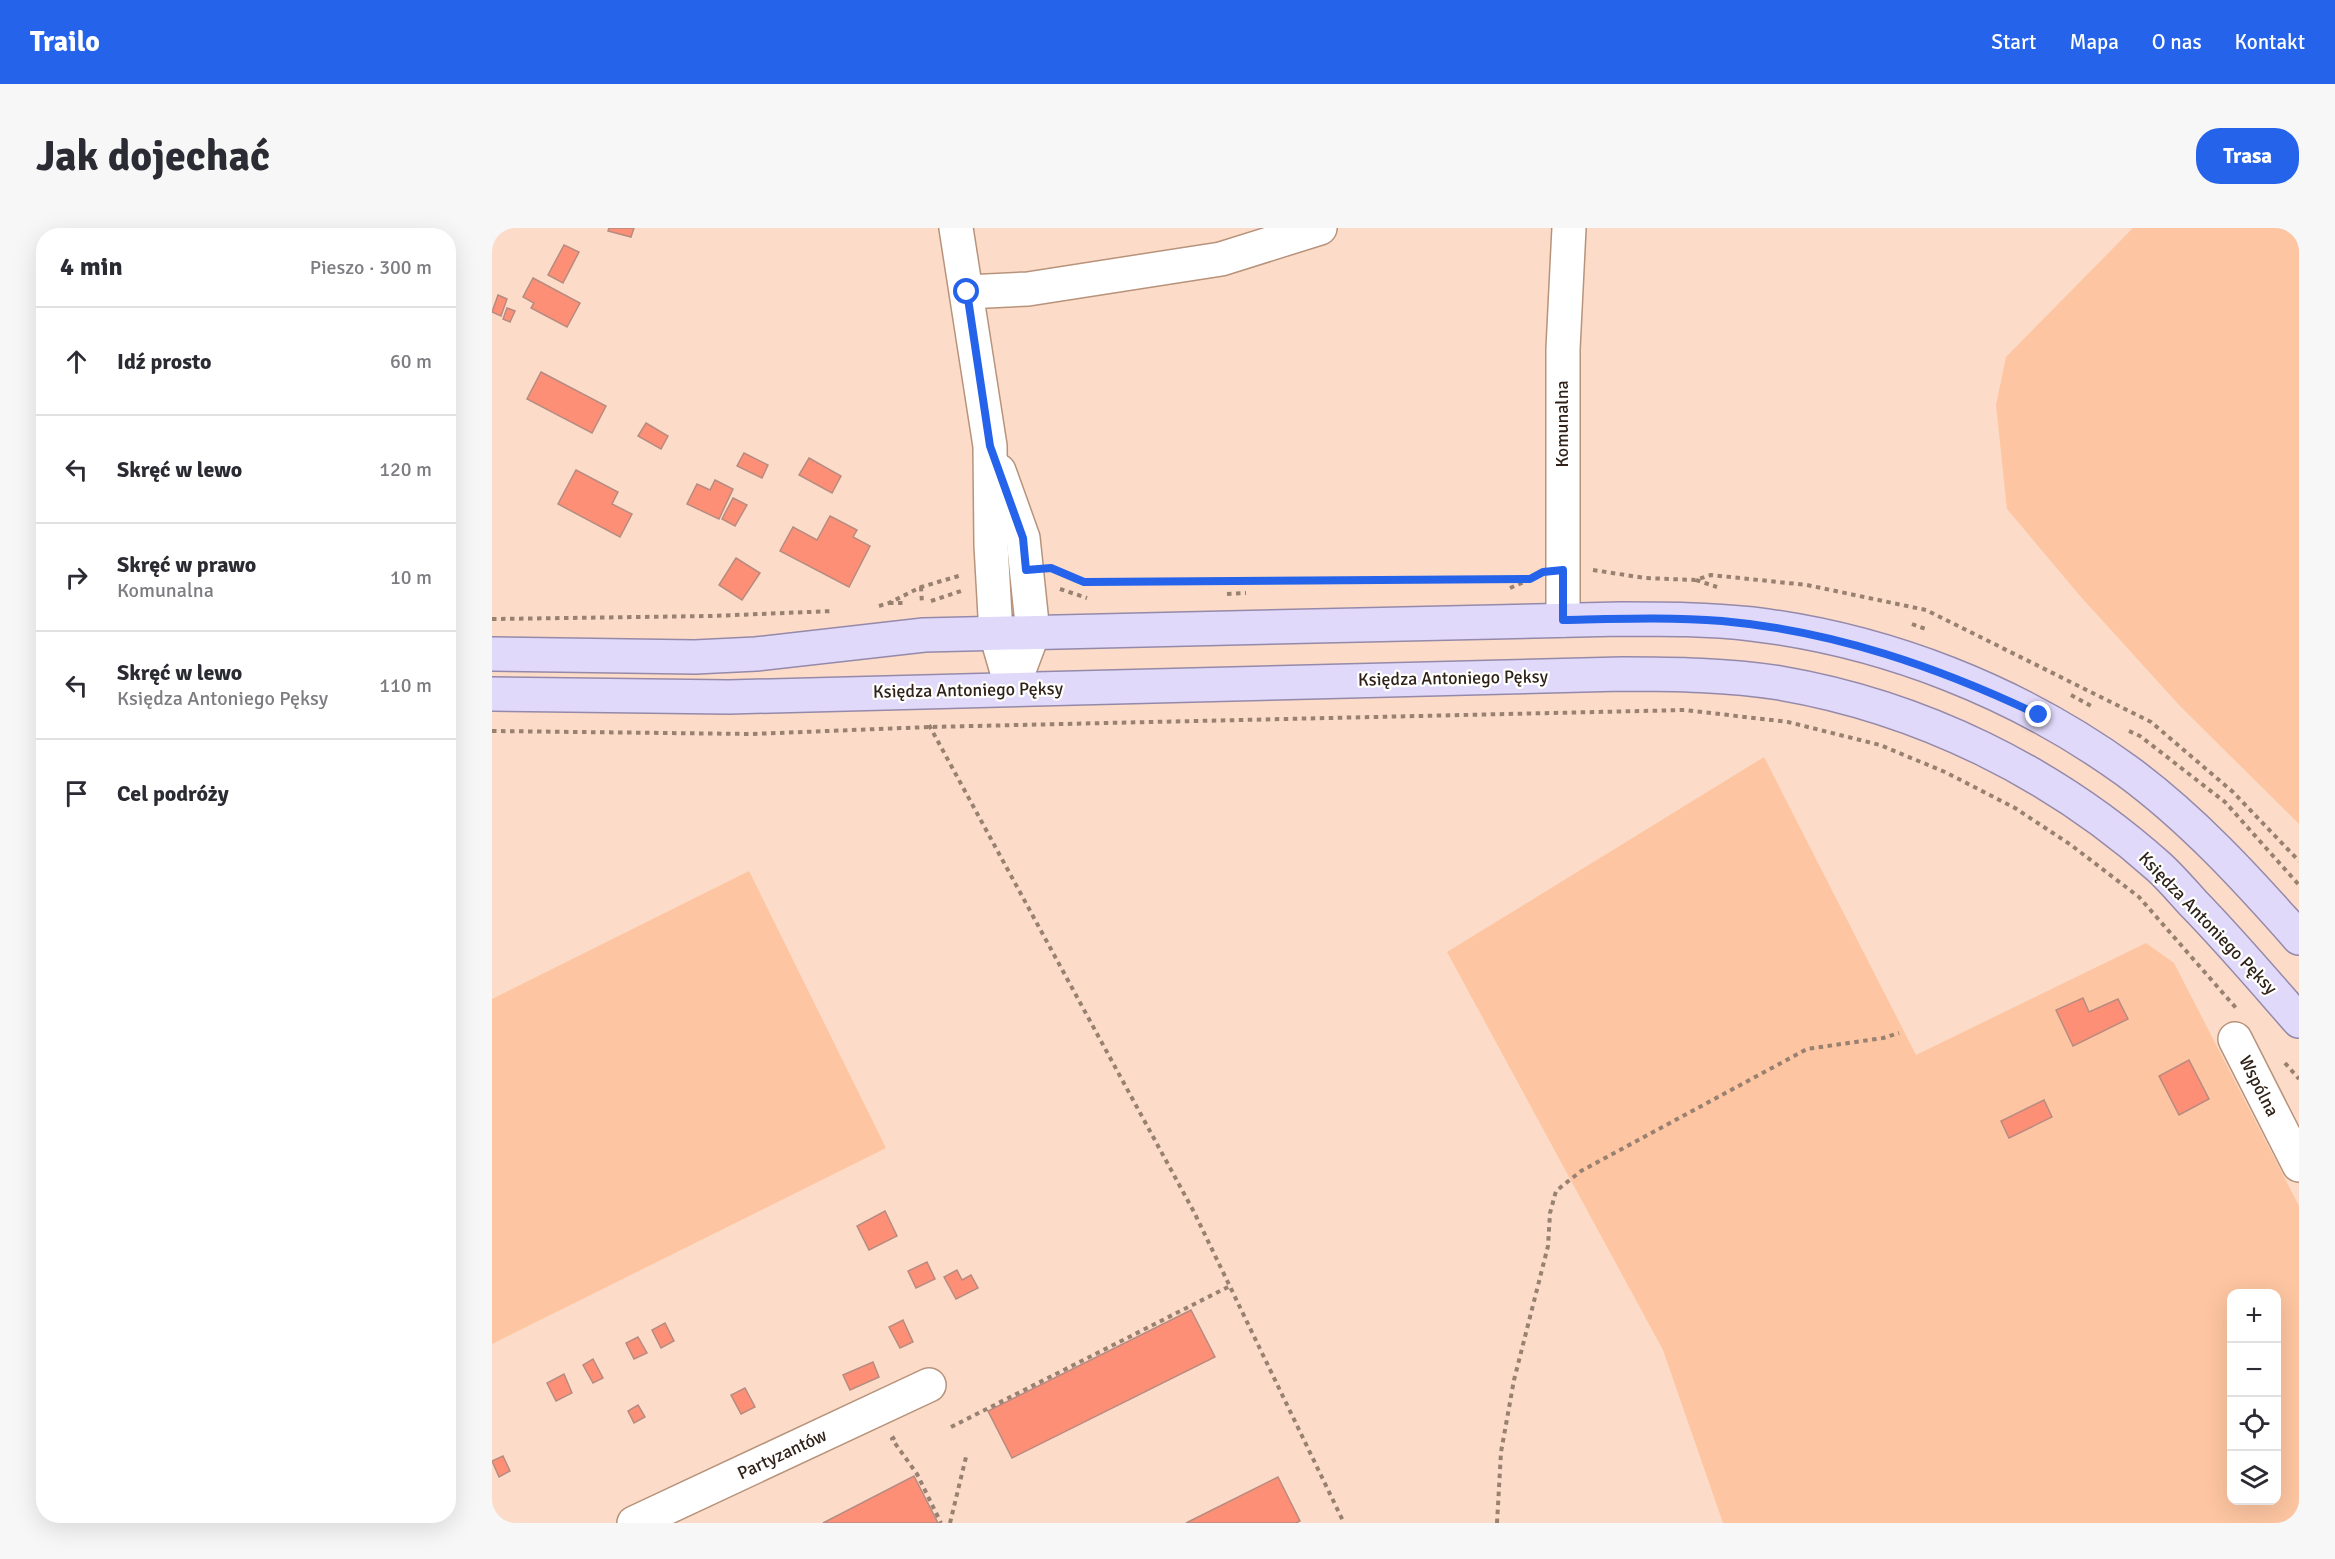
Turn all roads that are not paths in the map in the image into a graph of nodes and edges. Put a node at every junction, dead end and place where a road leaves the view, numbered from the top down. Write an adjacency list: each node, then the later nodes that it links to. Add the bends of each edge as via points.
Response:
1 (956, 228): 4 (street)
2 (1320, 228): 4 (street, via 1221,259 1028,289)
3 (1569, 228): 6 (street, Komunalna, via 1563,340)
4 (967, 292): 5 (street)
5 (990, 446): 7 (street, via 1023,538); 8 (street)
6 (1563, 620): 7 (main road); 12 (main road, via 1683,619 1784,629 1891,654 1986,690 2039,715 2128,772 2239,871)
7 (1033, 633): 8 (main road); 10 (street)
8 (996, 634): 9 (main road, via 924,635 695,657); 10 (street)
9 (492, 654)
10 (1012, 689): 11 (main road, Księdza Antoniego Pęksy, via 729,697); 13 (main road, Księdza Antoniego Pęksy, via 1679,674 1780,683 1844,696 1971,743 2071,799 2159,867)
11 (492, 694)
12 (2299, 938)
13 (2299, 1021)
14 (2237, 1024): 15 (street, Wspólna)
15 (2299, 1166)
16 (929, 1385): 17 (street, Partyzantów)
17 (634, 1523)

